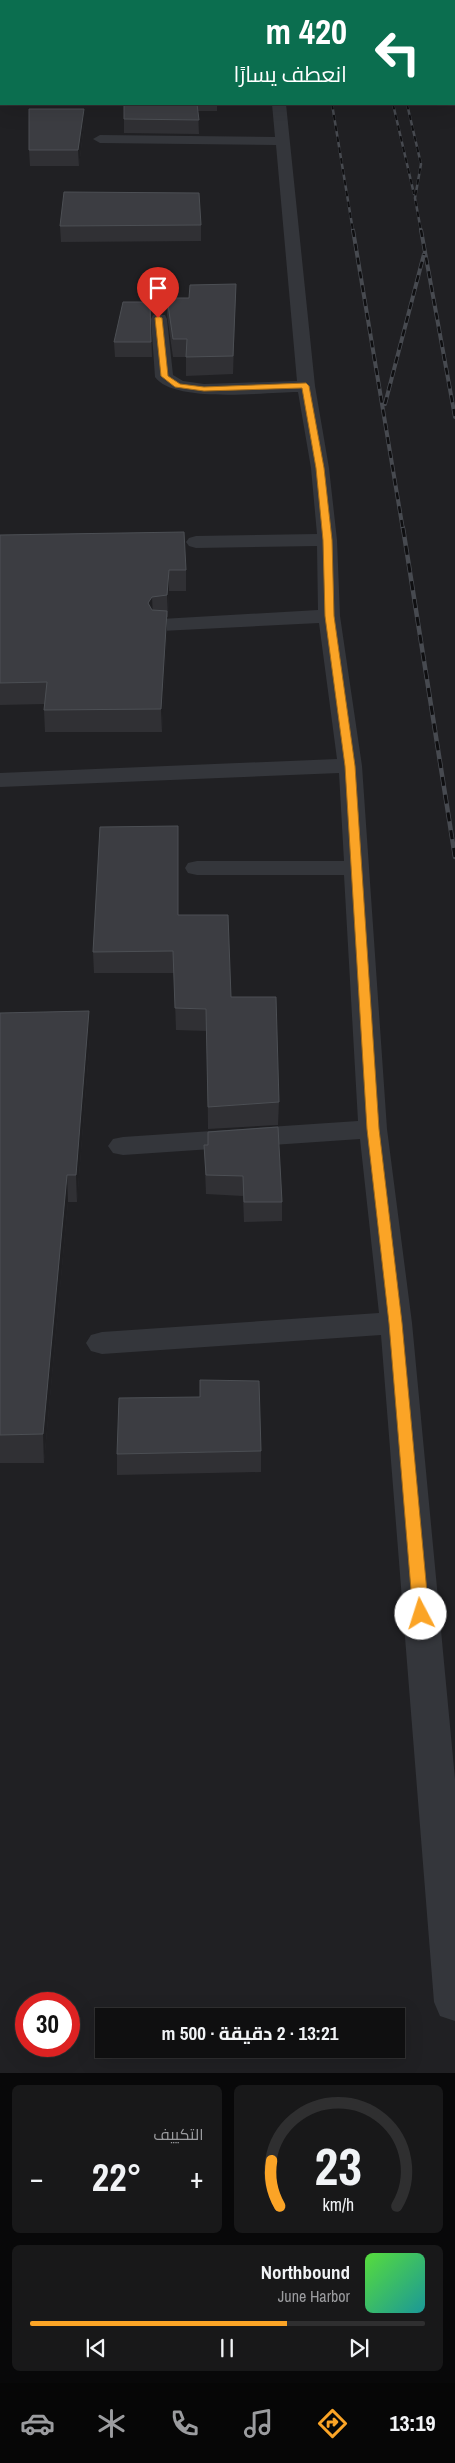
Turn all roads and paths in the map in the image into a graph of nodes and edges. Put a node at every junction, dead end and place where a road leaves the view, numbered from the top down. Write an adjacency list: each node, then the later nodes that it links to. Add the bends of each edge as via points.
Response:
1 (279, 105): 3 (street)
2 (100, 139): 3 (street)
3 (282, 141): 5 (street)
4 (158, 318): 5 (street, via 164,376 178,386 204,389)
5 (306, 386): 6 (street, via 320,468)
6 (327, 540): 7 (street); 8 (street)
7 (196, 542)
8 (329, 616): 9 (street); 10 (street)
9 (161, 625)
10 (350, 766): 11 (street); 13 (street)
11 (0, 780)
12 (197, 868): 13 (street)
13 (358, 868): 14 (street)
14 (373, 1129): 15 (street); 16 (street)
15 (123, 1146)
16 (396, 1323): 17 (street); 18 (street)
17 (102, 1343)
18 (455, 2002)

